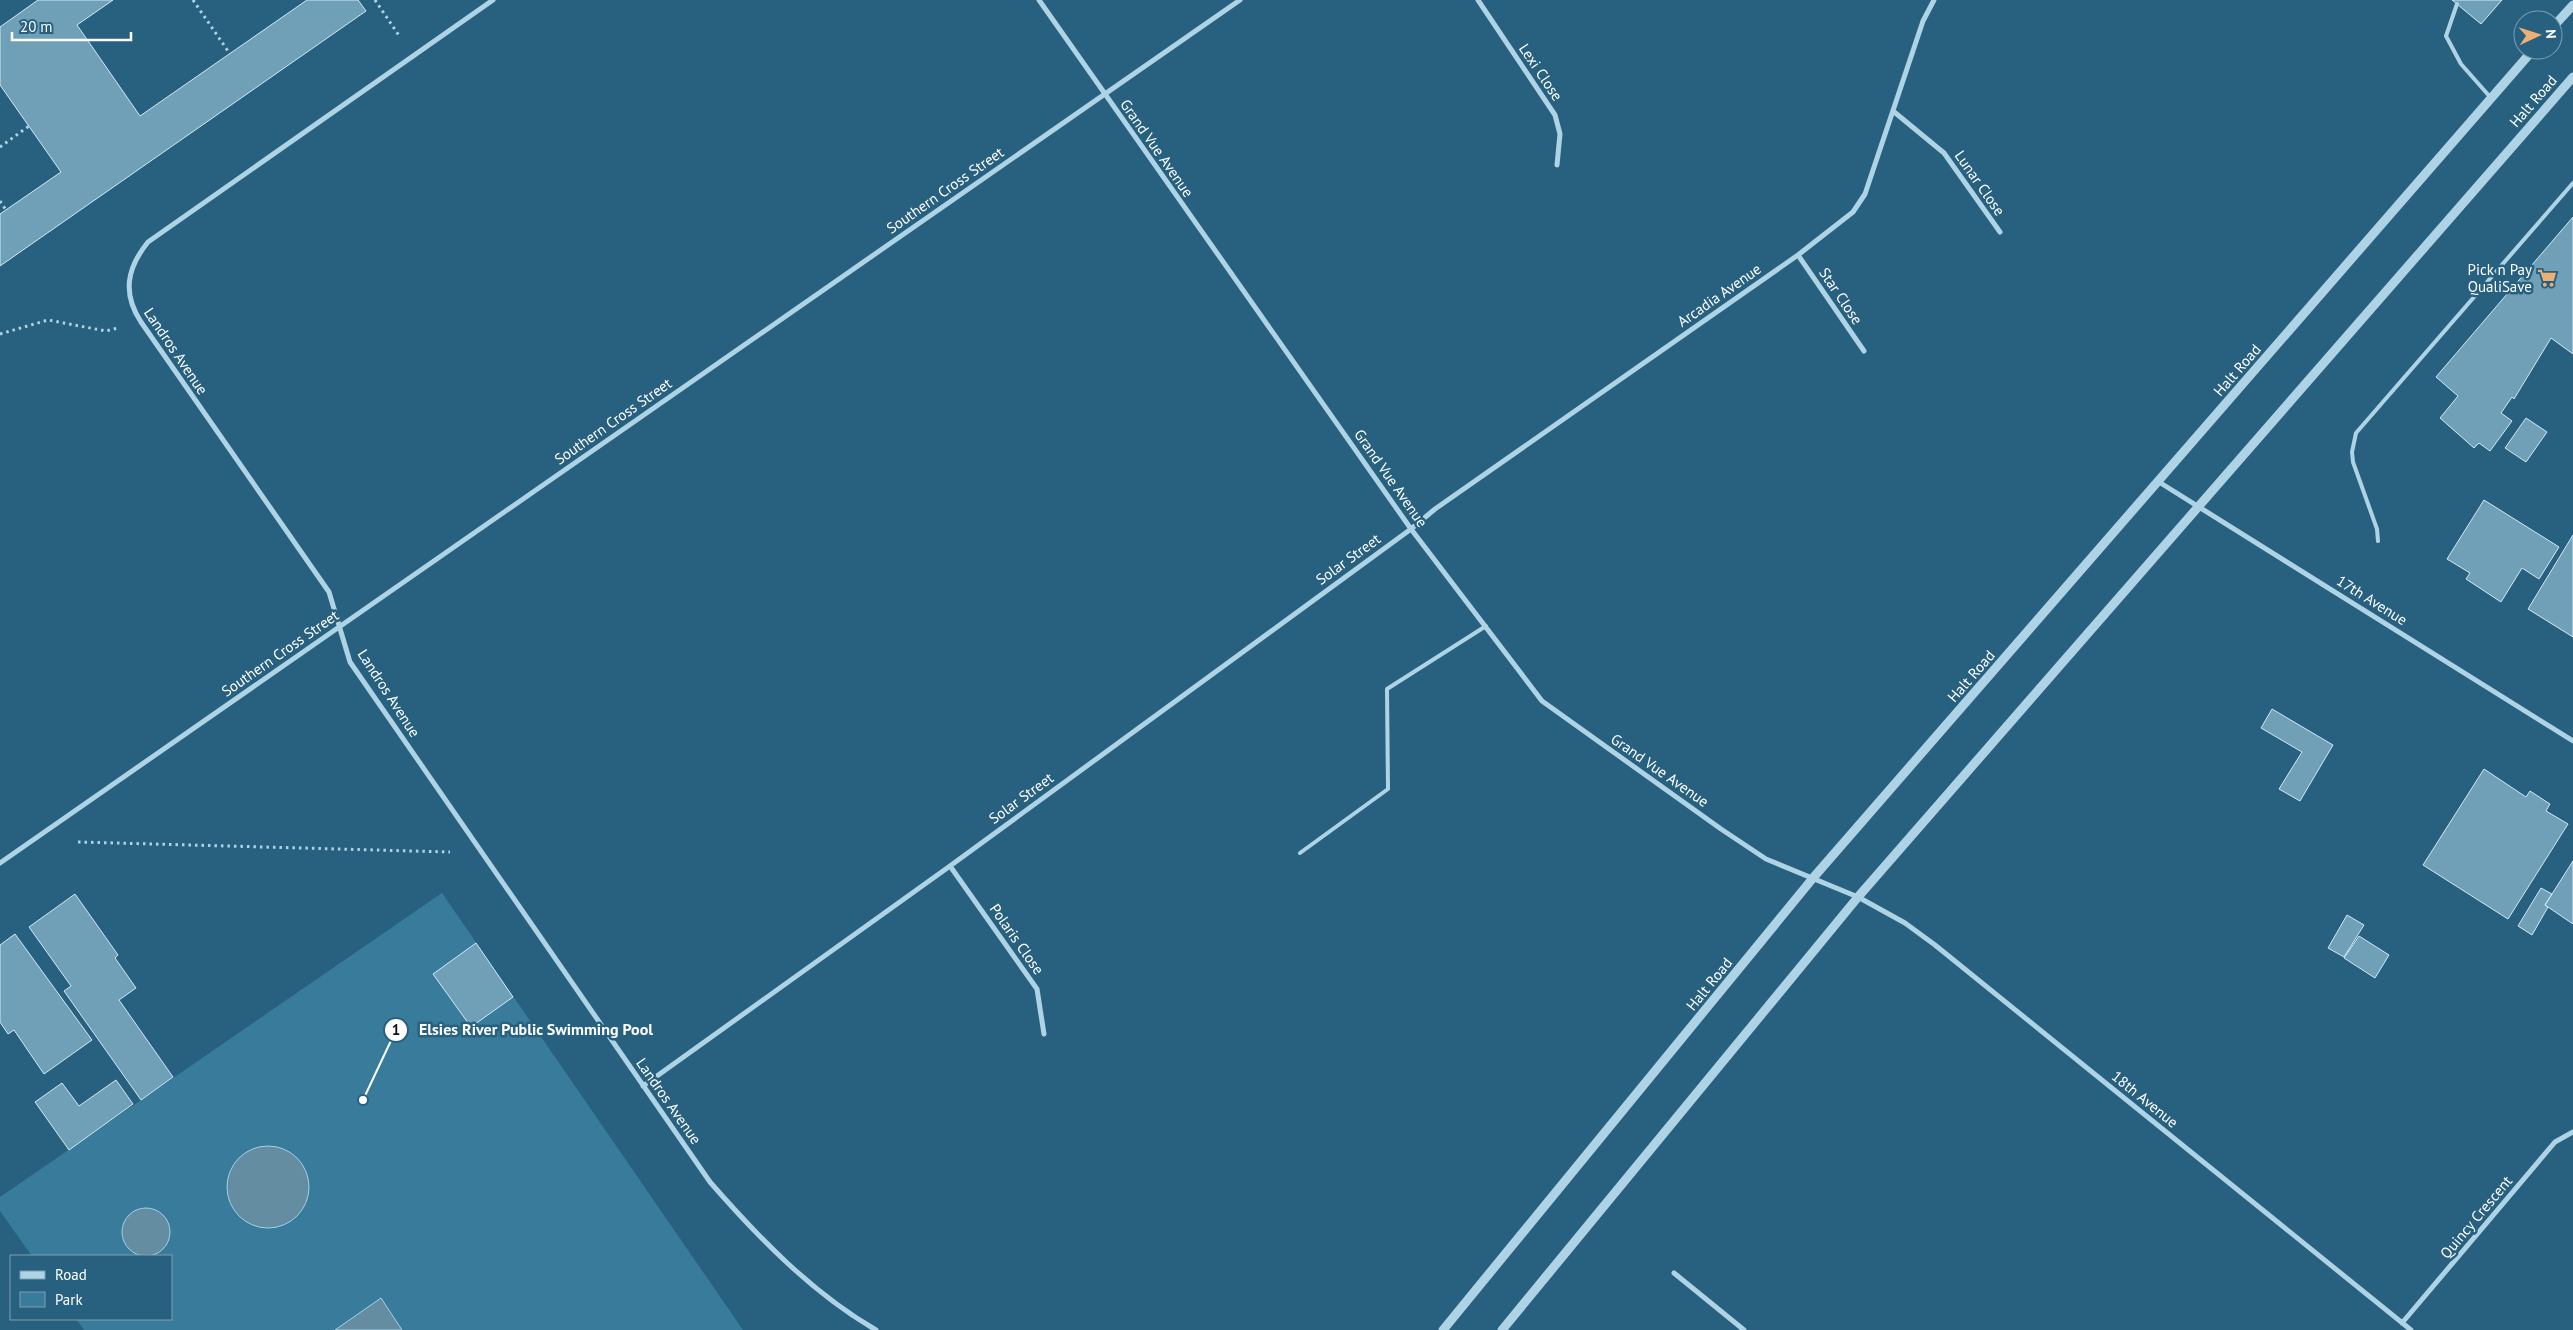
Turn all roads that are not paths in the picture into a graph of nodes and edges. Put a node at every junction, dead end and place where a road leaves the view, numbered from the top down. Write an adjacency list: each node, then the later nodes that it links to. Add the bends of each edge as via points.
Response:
1 (493, 0): 24 (street, Landros Avenue, via 148,242 137,255 128,284 133,311 329,592)
2 (1039, 0): 11 (street, Grand Vue Avenue)
3 (1240, 0): 11 (street, Southern Cross Street)
4 (1478, 0): 14 (street, Lexi Close, via 1555,115 1560,134)
5 (1934, 0): 13 (street, Arcadia Avenue, via 1923,21)
6 (2457, 4): 12 (lane, via 2446,36 2461,64)
7 (2573, 5): 8 (street)
8 (2563, 16)
9 (2524, 60): 12 (street, Halt Road)
10 (2573, 77): 20 (street, Halt Road)
11 (1104, 94): 21 (street, Grand Vue Avenue); 24 (street, Southern Cross Street)
12 (2491, 98): 19 (street, Halt Road)
13 (1893, 111): 16 (street, Lunar Close, via 1944,153); 17 (street, Arcadia Avenue, via 1860,204)
14 (1557, 165)
15 (2573, 183): 22 (lane, via 2356,433 2353,462 2377,529)
16 (2000, 232)
17 (1798, 255): 18 (street, Star Close); 21 (street, Arcadia Avenue, via 1443,503)
18 (1864, 352)
19 (2158, 482): 20 (street, 17th Avenue); 29 (street, Halt Road)
20 (2198, 506): 25 (street, 17th Avenue); 30 (street, Halt Road)
21 (1411, 529): 23 (street, Grand Vue Avenue); 28 (street, Solar Street)
22 (2378, 541)
23 (1486, 626): 26 (lane, via 1387,689 1388,788); 29 (street, Grand Vue Avenue, via 1532,690 1556,712 1766,858)
24 (339, 627): 27 (street, Southern Cross Street); 32 (street, Landros Avenue, via 350,662)
25 (2573, 741)
26 (1300, 853)
27 (0, 863)
28 (950, 866): 31 (street, Polaris Close, via 1037,989); 32 (street, Solar Street)
29 (1813, 878): 30 (street, Grand Vue Avenue); 37 (street, Halt Road)
30 (1858, 897): 35 (street, 18th Avenue, via 1905,923 1935,945); 38 (street, Halt Road)
31 (1044, 1034)
32 (643, 1086): 36 (street, Landros Avenue, via 710,1182 745,1222 823,1293)
33 (2573, 1132): 35 (street, Quincy Crescent, via 2555,1142)
34 (1674, 1273): 39 (street)
35 (2402, 1323): 40 (street, 18th Avenue)
36 (876, 1330)
37 (1443, 1330)
38 (1502, 1330)
39 (1744, 1330)
40 (2410, 1330)

